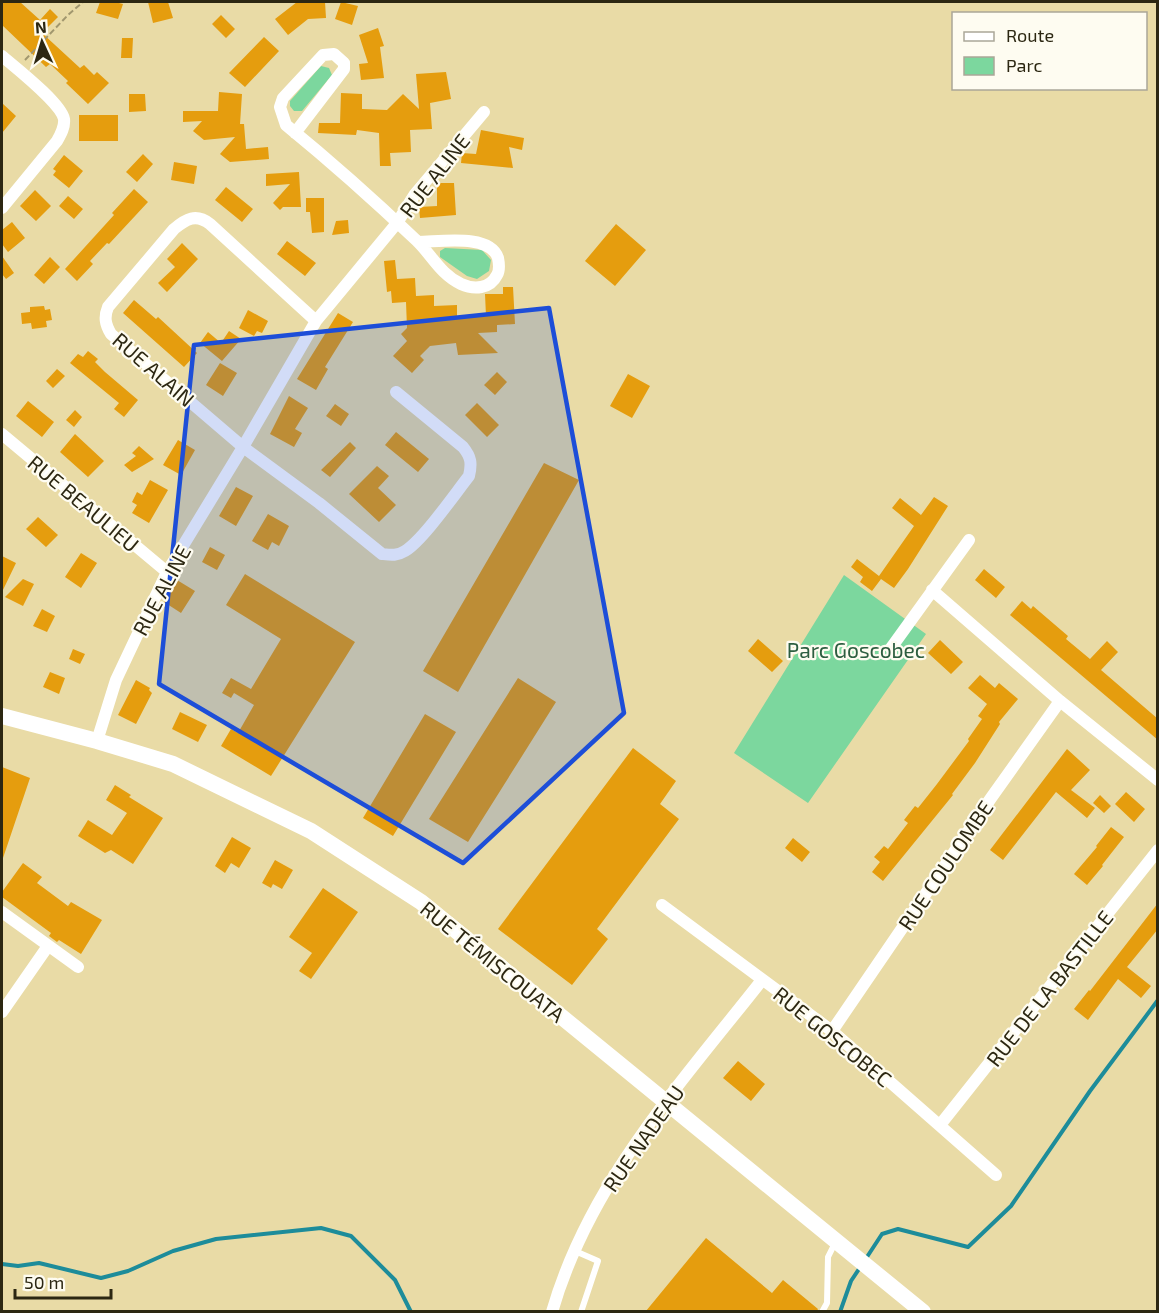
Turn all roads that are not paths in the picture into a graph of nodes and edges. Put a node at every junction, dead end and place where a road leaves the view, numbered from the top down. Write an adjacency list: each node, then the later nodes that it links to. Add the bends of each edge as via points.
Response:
1 (2, 56): 4 (street, via 52,101 64,121 57,141)
2 (484, 112): 5 (street, RUE ALINE, via 415,194)
3 (295, 133): 3 (street, via 344,69 344,63 334,54 323,55 283,98 282,117); 5 (street)
4 (2, 208)
5 (397, 223): 6 (street); 7 (street, RUE ALINE)
6 (418, 242): 6 (street, via 458,283 480,288 497,275 499,263 490,246 478,242)
7 (316, 321): 10 (street); 10 (street, RUE ALAIN, via 210,224 192,217 174,229 108,307 106,325 111,333)
8 (396, 392): 10 (street, via 463,447 472,466 469,476 416,542 393,556 382,554)
9 (2, 434): 12 (street, RUE BEAULIEU)
10 (243, 447): 12 (street, RUE ALINE)
11 (969, 540): 13 (street)
12 (167, 572): 17 (street, RUE ALINE, via 116,680)
13 (933, 590): 14 (street); 15 (street)
14 (891, 648)
15 (1060, 701): 18 (street); 26 (street, RUE COULOMBE)
16 (2, 716): 17 (main road, RUE TÉMISCOUATA)
17 (97, 741): 27 (main road, RUE TÉMISCOUATA, via 173,764 311,831 421,902)
18 (1158, 780)
19 (1158, 850): 28 (street, RUE DE LA BASTILLE)
20 (662, 905): 24 (street, RUE GOSCOBEC)
21 (2, 912): 22 (street)
22 (48, 946): 23 (street); 25 (street)
23 (78, 968)
24 (762, 980): 26 (street, RUE GOSCOBEC); 27 (street, RUE NADEAU)
25 (2, 1012)
26 (832, 1031): 28 (street, RUE GOSCOBEC)
27 (666, 1102): 30 (main road, RUE TÉMISCOUATA); 31 (street, RUE NADEAU, via 607,1186)
28 (940, 1125): 29 (street, RUE GOSCOBEC)
29 (996, 1175)
30 (837, 1240): 34 (lane, via 828,1257 827,1303); 35 (main road, RUE TÉMISCOUATA)
31 (574, 1251): 32 (street, RUE NADEAU); 33 (lane, via 598,1261)
32 (552, 1311)
33 (581, 1311)
34 (822, 1311)
35 (923, 1311)

